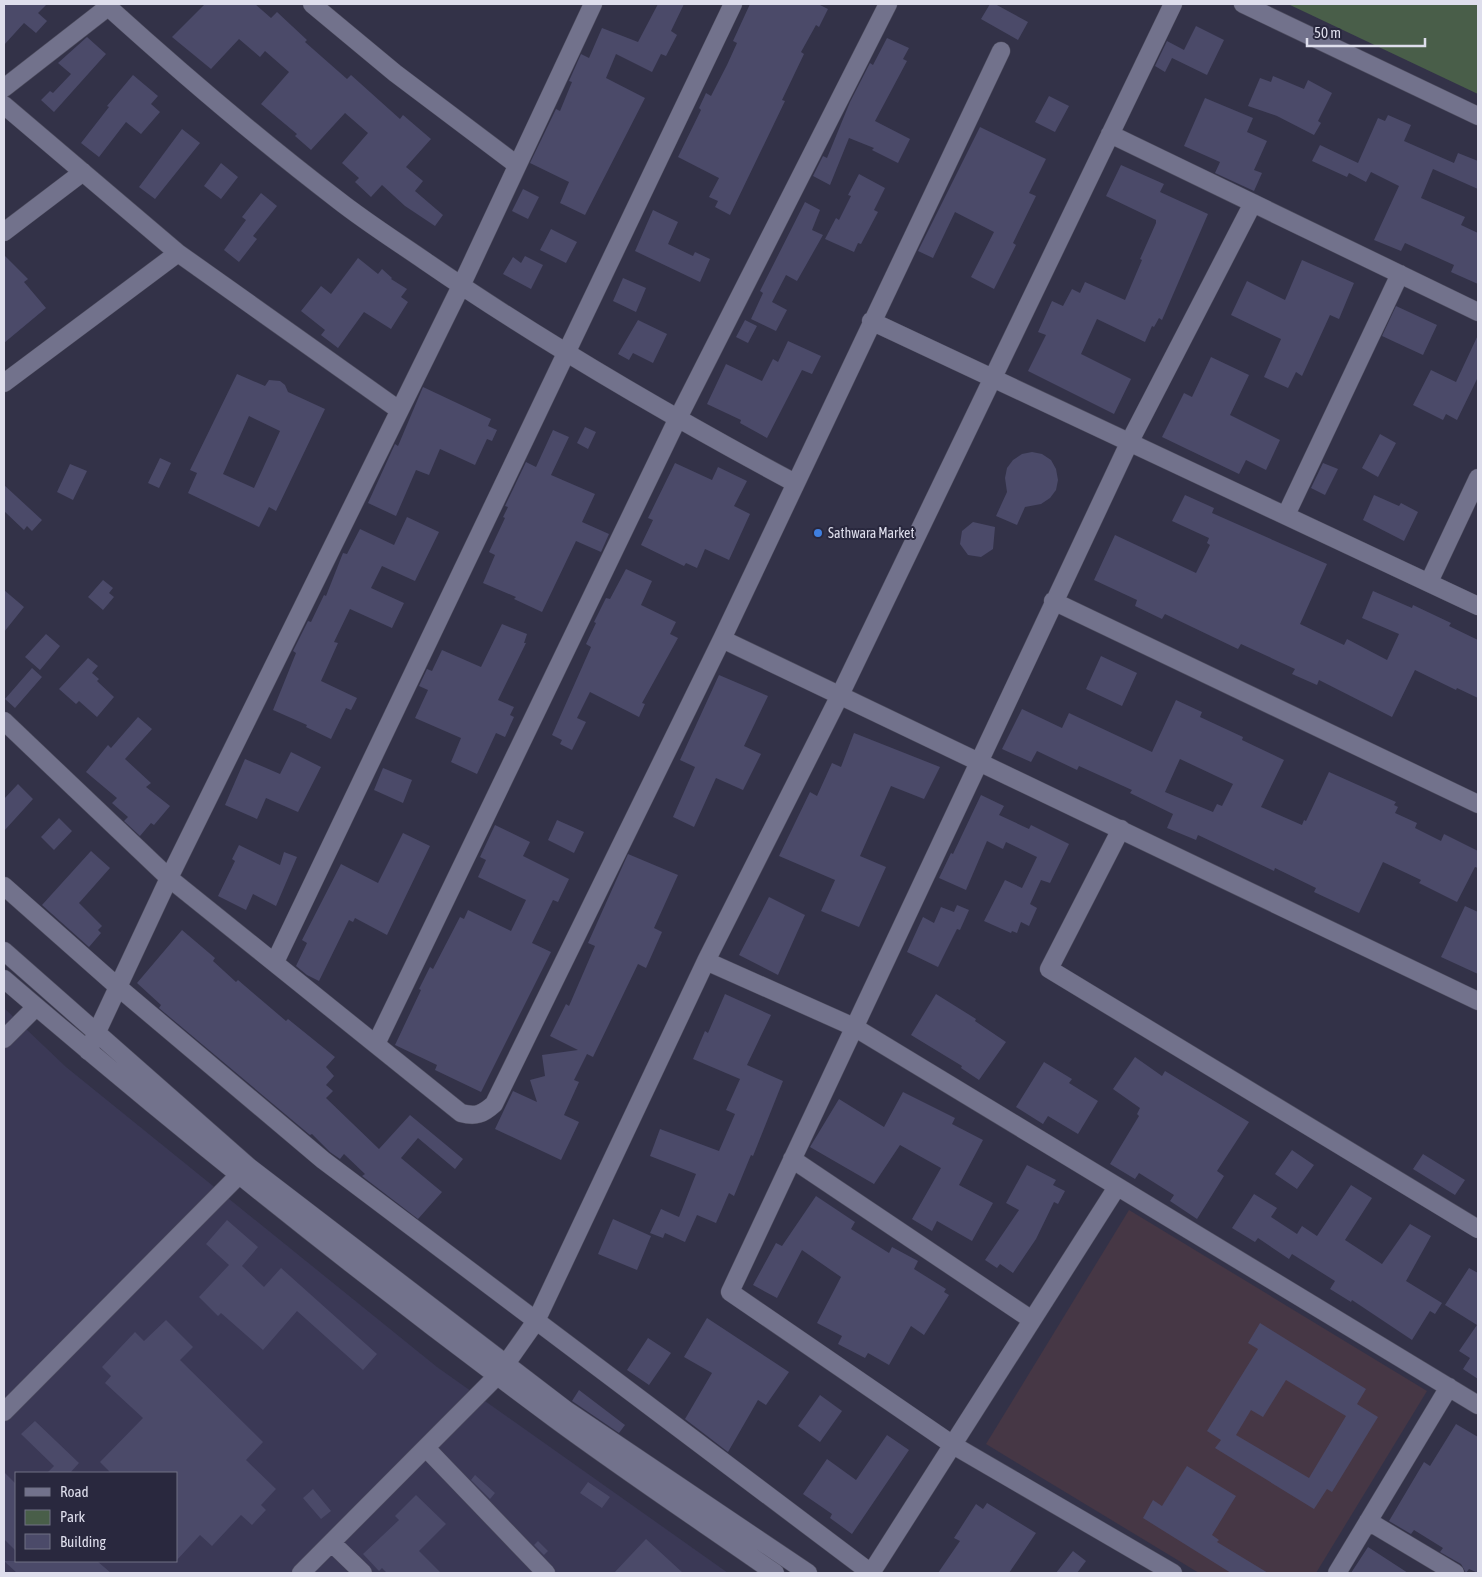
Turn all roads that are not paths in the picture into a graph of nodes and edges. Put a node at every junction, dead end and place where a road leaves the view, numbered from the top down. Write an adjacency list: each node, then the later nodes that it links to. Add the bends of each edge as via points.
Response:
1 (312, 4): 13 (street, via 395,73)
2 (593, 4): 13 (street)
3 (733, 4): 22 (street)
4 (888, 4): 26 (street)
5 (1173, 4): 12 (street)
6 (1244, 4): 11 (street)
7 (106, 5): 9 (street); 19 (street, via 176,68 339,201)
8 (1001, 51): 21 (street)
9 (4, 88)
10 (4, 106): 14 (street)
11 (1478, 116)
12 (1110, 134): 15 (street); 23 (street)
13 (517, 166): 19 (street)
14 (83, 172): 16 (street); 17 (street)
15 (1253, 203): 18 (street); 27 (street)
16 (4, 232)
17 (178, 253): 24 (street); 25 (street)
18 (1400, 274): 20 (street); 30 (street)
19 (461, 286): 22 (street); 25 (street)
20 (1478, 312)
21 (871, 321): 23 (street); 29 (street)
22 (566, 354): 26 (street); 44 (street)
23 (994, 377): 27 (street); 35 (street)
24 (4, 384)
25 (399, 410): 40 (street)
26 (676, 420): 29 (street); 52 (street)
27 (1130, 441): 30 (street); 32 (street)
28 (1478, 478): 31 (street)
29 (795, 483): 34 (street)
30 (1286, 515): 31 (street)
31 (1429, 582): 33 (street)
32 (1054, 601): 37 (street); 38 (street)
33 (1478, 606)
34 (722, 640): 35 (street); 52 (street, via 494,1104 484,1113 471,1116 461,1113)
35 (840, 695): 37 (street); 43 (street)
36 (4, 721): 40 (street)
37 (978, 761): 39 (street); 49 (street)
38 (1478, 804)
39 (1120, 829): 47 (street); 57 (street, via 1049,969)
40 (168, 878): 44 (street); 46 (street)
41 (4, 886): 46 (street)
42 (4, 951): 50 (street)
43 (706, 961): 49 (street); 59 (street)
44 (275, 962): 52 (street)
45 (4, 979): 48 (street)
46 (118, 987): 50 (street); 59 (street, via 323,1160)
47 (1478, 1001)
48 (36, 1007): 51 (street); 53 (street)
49 (854, 1027): 54 (street); 56 (street)
50 (96, 1034): 53 (street); 60 (street, via 249,1167)
51 (4, 1039)
52 (376, 1044)
53 (88, 1051): 55 (street)
54 (792, 1159): 58 (street); 64 (street, via 730,1292)
55 (239, 1175): 60 (street, via 339,1256); 63 (street)
56 (1117, 1187): 58 (street); 61 (street)
57 (1478, 1228)
58 (1032, 1320): 64 (street)
59 (536, 1321): 60 (street); 64 (street, via 871,1573)
60 (502, 1370): 65 (street); 71 (street, via 556,1420); 72 (street)
61 (1449, 1387): 62 (street); 66 (street)
62 (1478, 1405)
63 (4, 1412)
64 (953, 1446): 73 (street)
65 (426, 1448): 67 (street); 70 (street)
66 (1368, 1521): 74 (street); 75 (street)
67 (332, 1543): 68 (street); 69 (street)
68 (301, 1573)
69 (363, 1573)
70 (546, 1573)
71 (775, 1573)
72 (808, 1573)
73 (1173, 1573)
74 (1336, 1573)
75 (1455, 1573)

